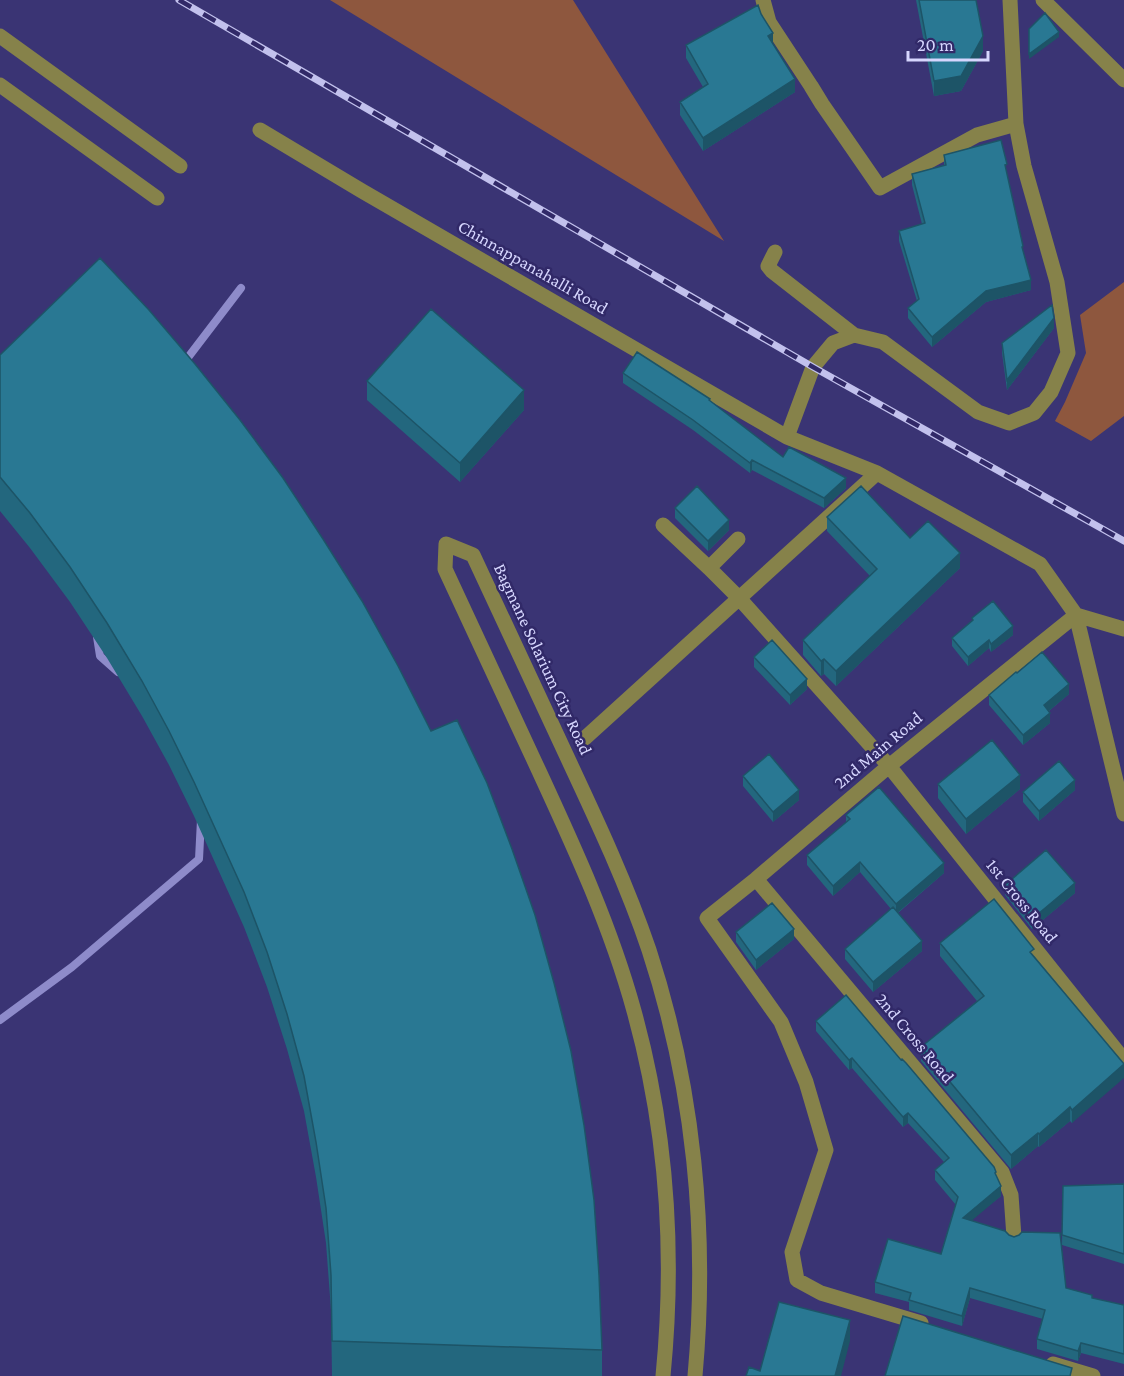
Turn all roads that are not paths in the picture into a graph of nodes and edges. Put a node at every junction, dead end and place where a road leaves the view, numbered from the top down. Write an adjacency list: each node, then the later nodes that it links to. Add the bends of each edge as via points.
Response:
1 (763, 0): 7 (street, via 769,22 880,188 976,135)
2 (1010, 0): 7 (street)
3 (1042, 0): 5 (street)
4 (0, 36): 9 (street)
5 (1124, 81)
6 (0, 85): 10 (street)
7 (1016, 124): 12 (street, via 1057,282 1068,353 1051,392 1034,413 1009,423 978,412 883,342)
8 (260, 130): 13 (street, Chinnappanahalli Road)
9 (180, 166)
10 (157, 198)
11 (775, 252): 12 (street, via 768,266 772,271)
12 (854, 335): 13 (street, via 833,343 813,367)
13 (787, 437): 14 (street, Chinnappanahalli Road)
14 (877, 473): 18 (street); 19 (street, Chinnappanahalli Road, via 1040,564)
15 (663, 525): 17 (street, 1st Cross Road)
16 (738, 539): 17 (street)
17 (709, 568): 18 (street, 1st Cross Road)
18 (739, 598): 21 (street); 22 (street, 1st Cross Road)
19 (1076, 615): 20 (street); 22 (street, 2nd Main Road); 23 (street)
20 (1124, 629)
21 (585, 738)
22 (889, 766): 24 (street, 2nd Main Road); 25 (street, 1st Cross Road)
23 (1124, 814)
24 (756, 879): 26 (street, 2nd Cross Road, via 1002,1172 1011,1195); 27 (street, 2nd Main Road, via 707,918 781,1022 806,1082 826,1150 792,1252 797,1280 821,1293)
25 (1124, 1060)
26 (1014, 1237)
27 (934, 1328)
28 (1036, 1359): 31 (street)
29 (663, 1376): 30 (street, Bagmane Solarium City Road, via 669,1278 664,1170 647,1064 634,1012 580,860 445,569 446,544 473,555 609,847 659,982 678,1058 695,1167 700,1278)
30 (695, 1376)
31 (1093, 1376)

